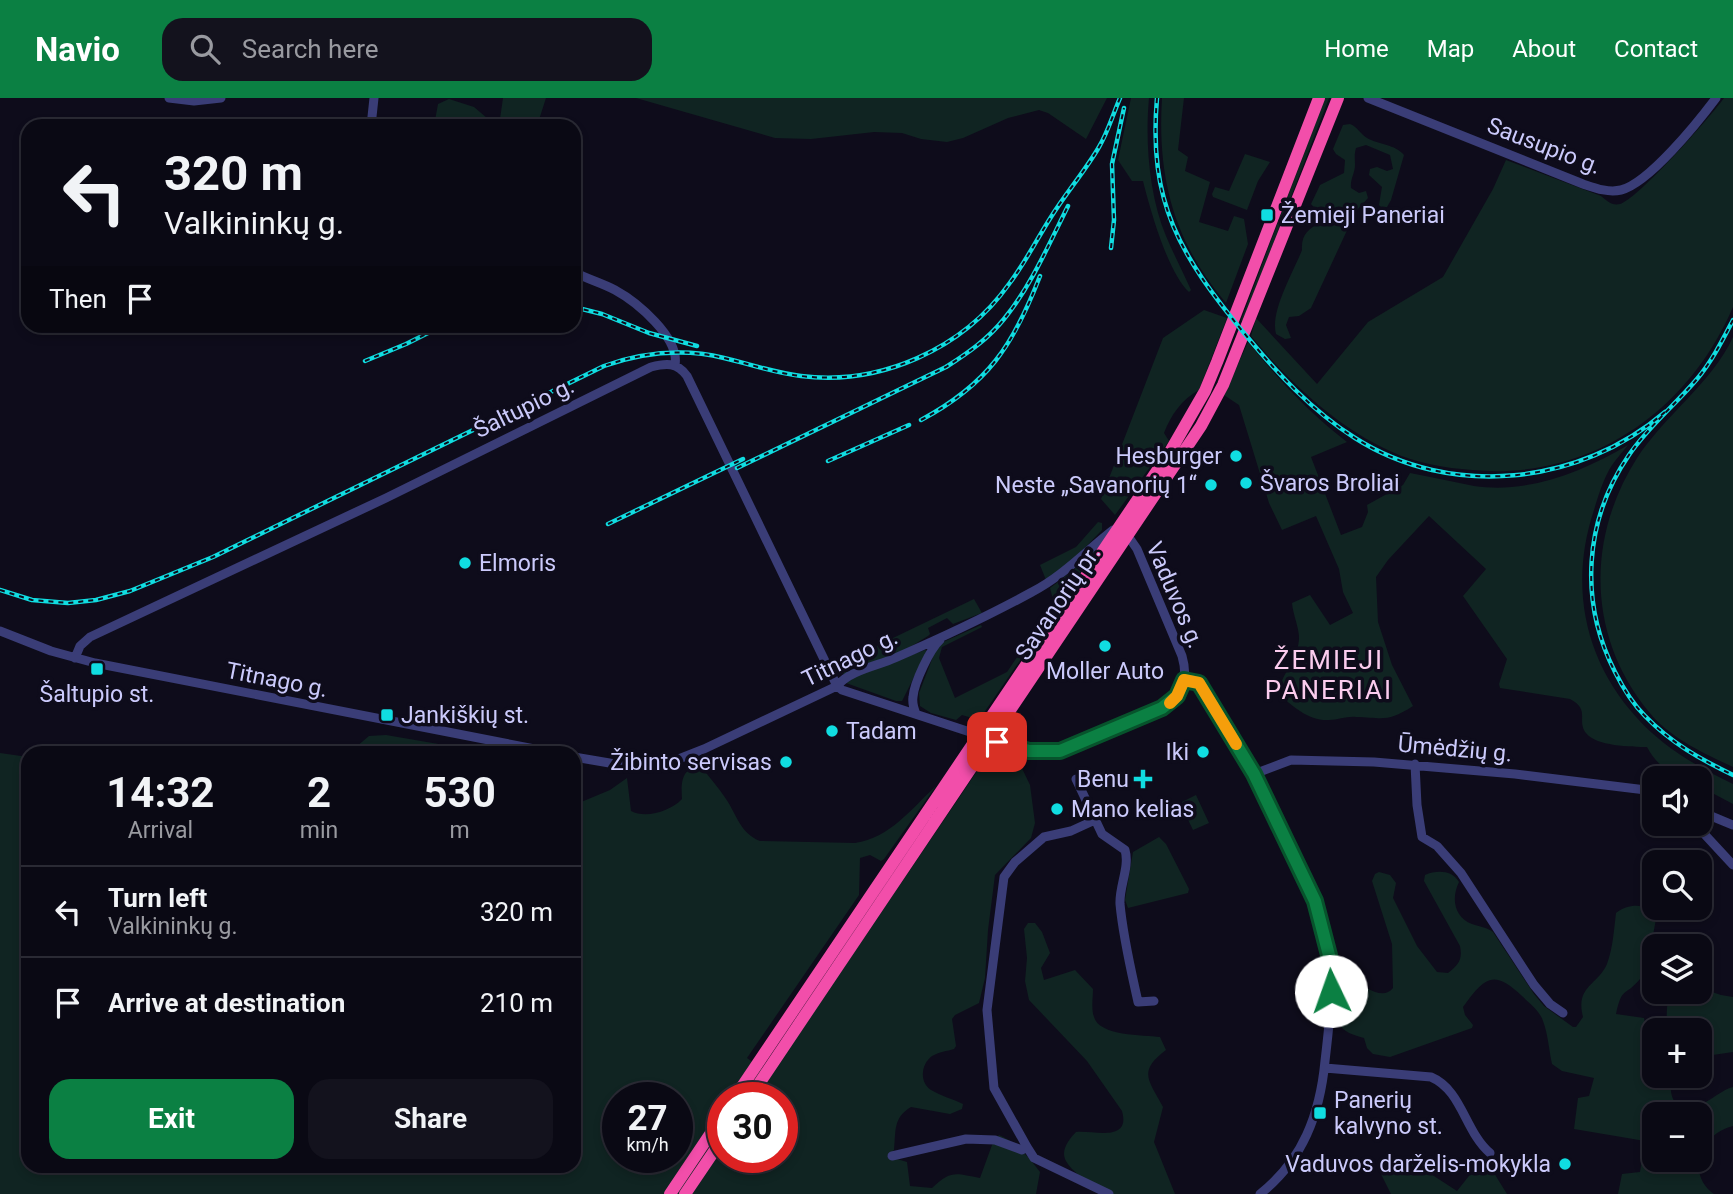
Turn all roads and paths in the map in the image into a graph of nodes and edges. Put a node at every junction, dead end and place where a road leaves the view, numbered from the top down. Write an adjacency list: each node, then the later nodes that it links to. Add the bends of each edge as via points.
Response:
1 (169, 98): 2 (street)
2 (221, 98)
3 (374, 98): 8 (street)
4 (1319, 98): 11 (highway, Savanorių pr., via 1205,391)
5 (1338, 98): 12 (highway, Savanorių pr., via 1223,385)
6 (1368, 98): 7 (street, Sausupio g., via 1610,191 1629,187 1650,173)
7 (1716, 98)
8 (372, 119)
9 (581, 275): 10 (street, via 618,291 658,326 676,352)
10 (675, 365): 15 (street, Šaltupio g., via 651,368 90,638); 17 (street, via 687,376)
11 (1121, 524): 14 (street, Titnago g., via 1054,580); 35 (highway, Savanorių pr.)
12 (1128, 536): 16 (street, Vaduvos g., via 1182,656); 36 (highway, Savanorių pr.)
13 (0, 631): 15 (street, Titnago g.)
14 (948, 632): 17 (street, Titnago g.); 18 (street, via 934,645 915,688)
15 (75, 658): 21 (street, Titnago g.)
16 (1184, 680): 20 (street, via 1177,696 1162,708 1060,751 1029,751); 24 (street, Vaduvos g., via 1199,683)
17 (837, 686): 18 (street); 22 (street, Titnago g., via 666,764 633,767)
18 (916, 714): 19 (street)
19 (973, 733)
20 (997, 742)
21 (518, 746)
22 (581, 758)
23 (1415, 764): 24 (street, Ūmėdžių g., via 1291,760); 26 (street, Ūmėdžių g.); 33 (street, via 1422,837 1437,846 1461,873 1534,985)
24 (1254, 774): 34 (street, Vaduvos g., via 1323,924 1331,991)
25 (1076, 779): 28 (street)
26 (1642, 790)
27 (1712, 816): 29 (street)
28 (1095, 820): 32 (street, via 1106,838 1125,850 1120,902 1130,962 1138,1002); 38 (street, via 1044,837 1015,862 1002,884 987,1023 994,1088)
29 (1733, 825)
30 (1706, 836): 31 (street)
31 (1733, 865)
32 (1154, 1001)
33 (1563, 1013)
34 (1325, 1069): 39 (street, via 1431,1077 1444,1082); 45 (street, Vaduvos g., via 1305,1142)
35 (745, 1082)
36 (760, 1082)
37 (707, 1139): 42 (highway)
38 (1027, 1147): 40 (street, via 1022,1150 995,1140 967,1139); 44 (street, via 1034,1157)
39 (1490, 1153)
40 (892, 1156)
41 (707, 1162): 43 (highway)
42 (670, 1194)
43 (685, 1194)
44 (1109, 1194)
45 (1260, 1194)

